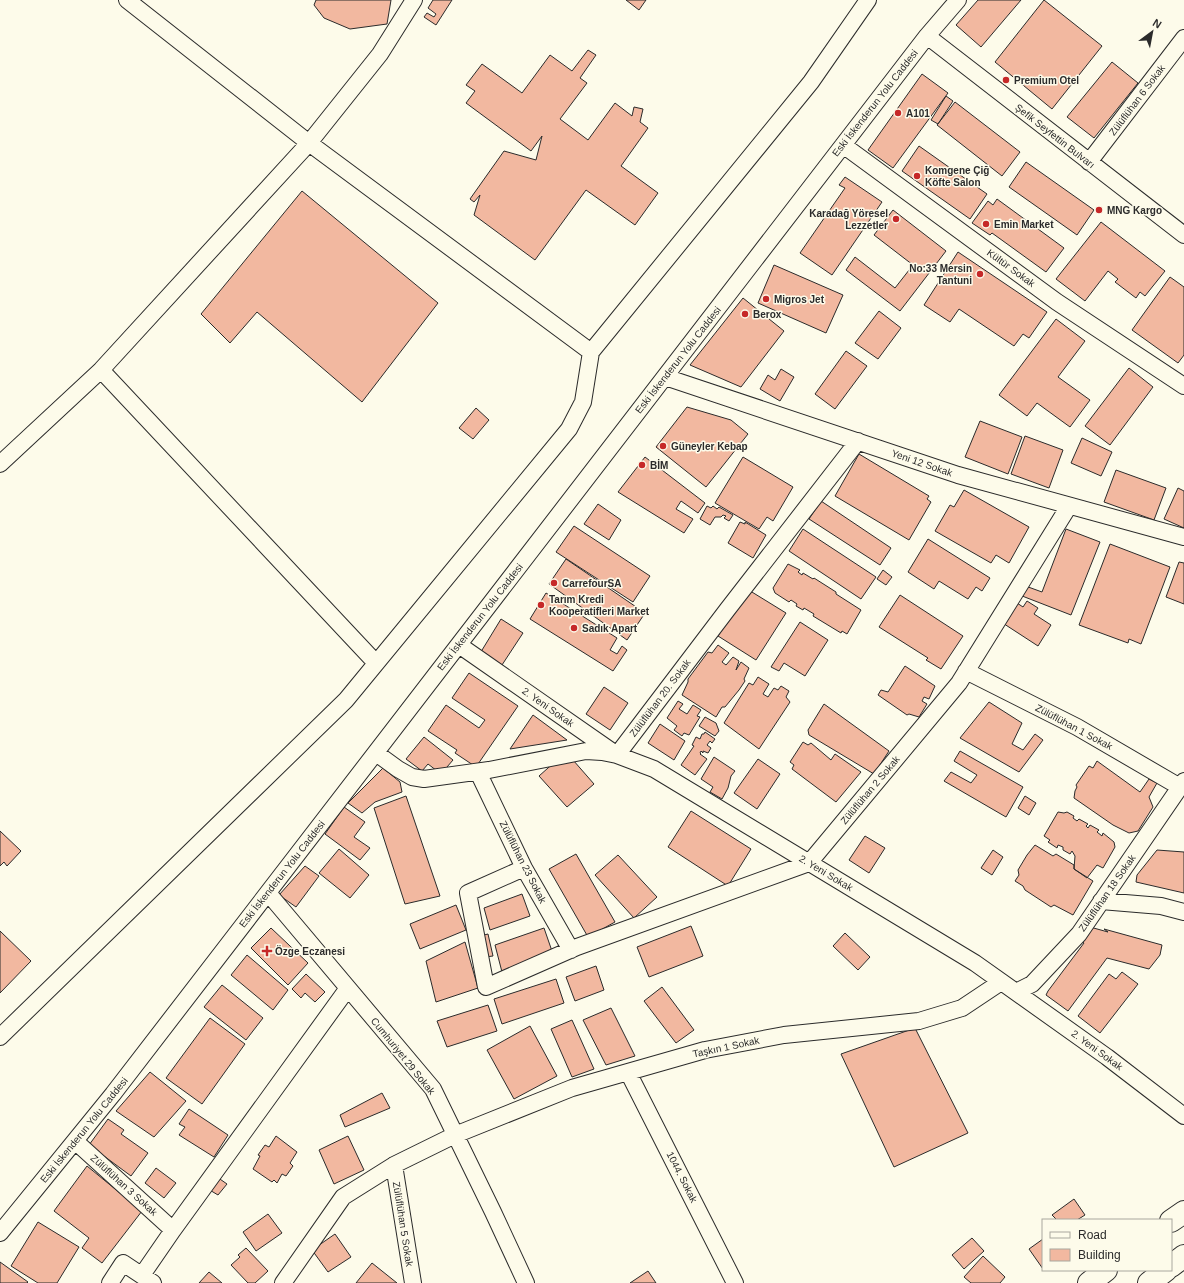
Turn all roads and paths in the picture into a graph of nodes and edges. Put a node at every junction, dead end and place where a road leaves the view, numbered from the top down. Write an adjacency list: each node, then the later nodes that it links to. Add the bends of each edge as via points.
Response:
1 (127, 0): 7 (street)
2 (414, 0): 7 (street, via 380,54)
3 (868, 0): 11 (street, via 812,82)
4 (958, 0): 5 (street, Eski İskenderun Yolu Caddesi)
5 (927, 36): 8 (street, Eski İskenderun Yolu Caddesi); 9 (street, Şefik Seyfettin Bulvarı)
6 (1184, 38): 9 (street, Zülüflühan 6 Sokak)
7 (309, 143): 11 (street); 12 (street)
8 (843, 145): 13 (street, Eski İskenderun Yolu Caddesi); 14 (street, Kültür Sokak, via 1057,302)
9 (1089, 162): 10 (street, Şefik Seyfettin Bulvarı)
10 (1184, 235)
11 (591, 352): 20 (street, via 583,402 569,429)
12 (101, 370): 16 (street); 20 (street)
13 (664, 377): 15 (street, Yeni 12 Sokak); 19 (street, Eski İskenderun Yolu Caddesi)
14 (1184, 386)
15 (858, 442): 17 (street, Yeni 12 Sokak, via 958,475); 23 (street, Zülüflühan 20. Sokak)
16 (0, 463)
17 (1069, 506): 18 (street, Yeni 12 Sokak); 21 (street, Zülüflühan 2 Sokak)
18 (1184, 538)
19 (459, 645): 22 (street, Eski İskenderun Yolu Caddesi); 23 (street, 2. Yeni Sokak)
20 (376, 663): 35 (street, via 346,700)
21 (966, 671): 25 (street, Zülüflühan 1 Sokak); 26 (street, Zülüflühan 2 Sokak)
22 (376, 752): 24 (street, via 412,777 424,779); 28 (street, Eski İskenderun Yolu Caddesi)
23 (617, 755): 24 (street, via 586,751); 26 (street, 2. Yeni Sokak, via 654,769)
24 (478, 772): 27 (street, Zülüflühan 23 Sokak)
25 (1182, 784): 29 (street, Zülüflühan 18 Sokak)
26 (809, 863): 31 (street); 32 (street, 2. Yeni Sokak)
27 (524, 868): 31 (street, Zülüflühan 23 Sokak); 31 (street, via 468,893 486,987)
28 (268, 893): 33 (street, Cumhuriyet 29 Sokak); 39 (street, Eski İskenderun Yolu Caddesi)
29 (1101, 902): 30 (street, via 1161,906); 34 (street, Zülüflühan 18 Sokak, via 1079,934 1032,984)
30 (1184, 912)
31 (571, 950)
32 (1001, 982): 34 (street, 2. Yeni Sokak); 36 (street, Taşkın 1 Sokak, via 962,1008 919,1021 784,1035 705,1050)
33 (348, 988): 38 (street, Cumhuriyet 29 Sokak, via 433,1089); 43 (street)
34 (1016, 992): 37 (street, 2. Yeni Sokak)
35 (0, 1037)
36 (628, 1072): 38 (street, Taşkın 1 Sokak, via 572,1088); 54 (street, 1044. Sokak)
37 (1184, 1116)
38 (455, 1136): 40 (street, Taşkın 1 Sokak); 53 (street, Cumhuriyet 29 Sokak)
39 (75, 1141): 43 (street, Zülüflühan 3 Sokak); 44 (street, Eski İskenderun Yolu Caddesi)
40 (394, 1165): 51 (street, Taşkın 1 Sokak, via 343,1197); 52 (street, Zülüflühan 5 Sokak)
41 (1184, 1212): 42 (highway)
42 (1172, 1221)
43 (173, 1230): 49 (street)
44 (0, 1233)
45 (1184, 1256): 46 (highway)
46 (1172, 1265)
47 (1105, 1271): 55 (highway)
48 (1165, 1271): 56 (highway)
49 (147, 1279): 50 (street, via 123,1263)
50 (110, 1283)
51 (283, 1283)
52 (413, 1283)
53 (526, 1283)
54 (735, 1283)
55 (1089, 1283)
56 (1149, 1283)

